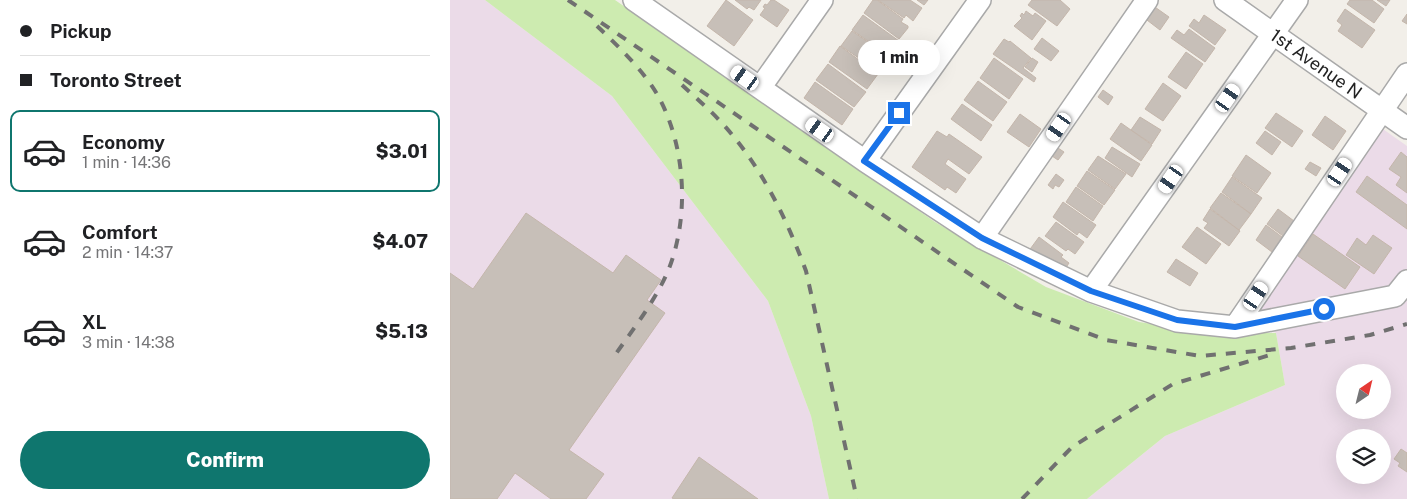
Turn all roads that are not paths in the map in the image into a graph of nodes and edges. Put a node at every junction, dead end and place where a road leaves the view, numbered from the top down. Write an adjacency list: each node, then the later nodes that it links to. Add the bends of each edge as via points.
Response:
1 (634, 0): 7 (street)
2 (822, 0): 10 (street)
3 (980, 0): 13 (street)
4 (1147, 0): 14 (street)
5 (1225, 0): 8 (street, 1st Avenue N)
6 (1297, 0): 8 (street)
7 (657, 6): 10 (street)
8 (1273, 34): 11 (street, 1st Avenue N); 16 (street)
9 (1407, 74): 11 (street)
10 (760, 88): 13 (street)
11 (1382, 110): 12 (street, 1st Avenue N); 17 (street)
12 (1407, 128)
13 (864, 161): 14 (street)
14 (982, 238): 16 (street)
15 (1407, 281): 17 (street, via 1395,296)
16 (1091, 291): 17 (street, via 1177,320)
17 (1235, 327)

